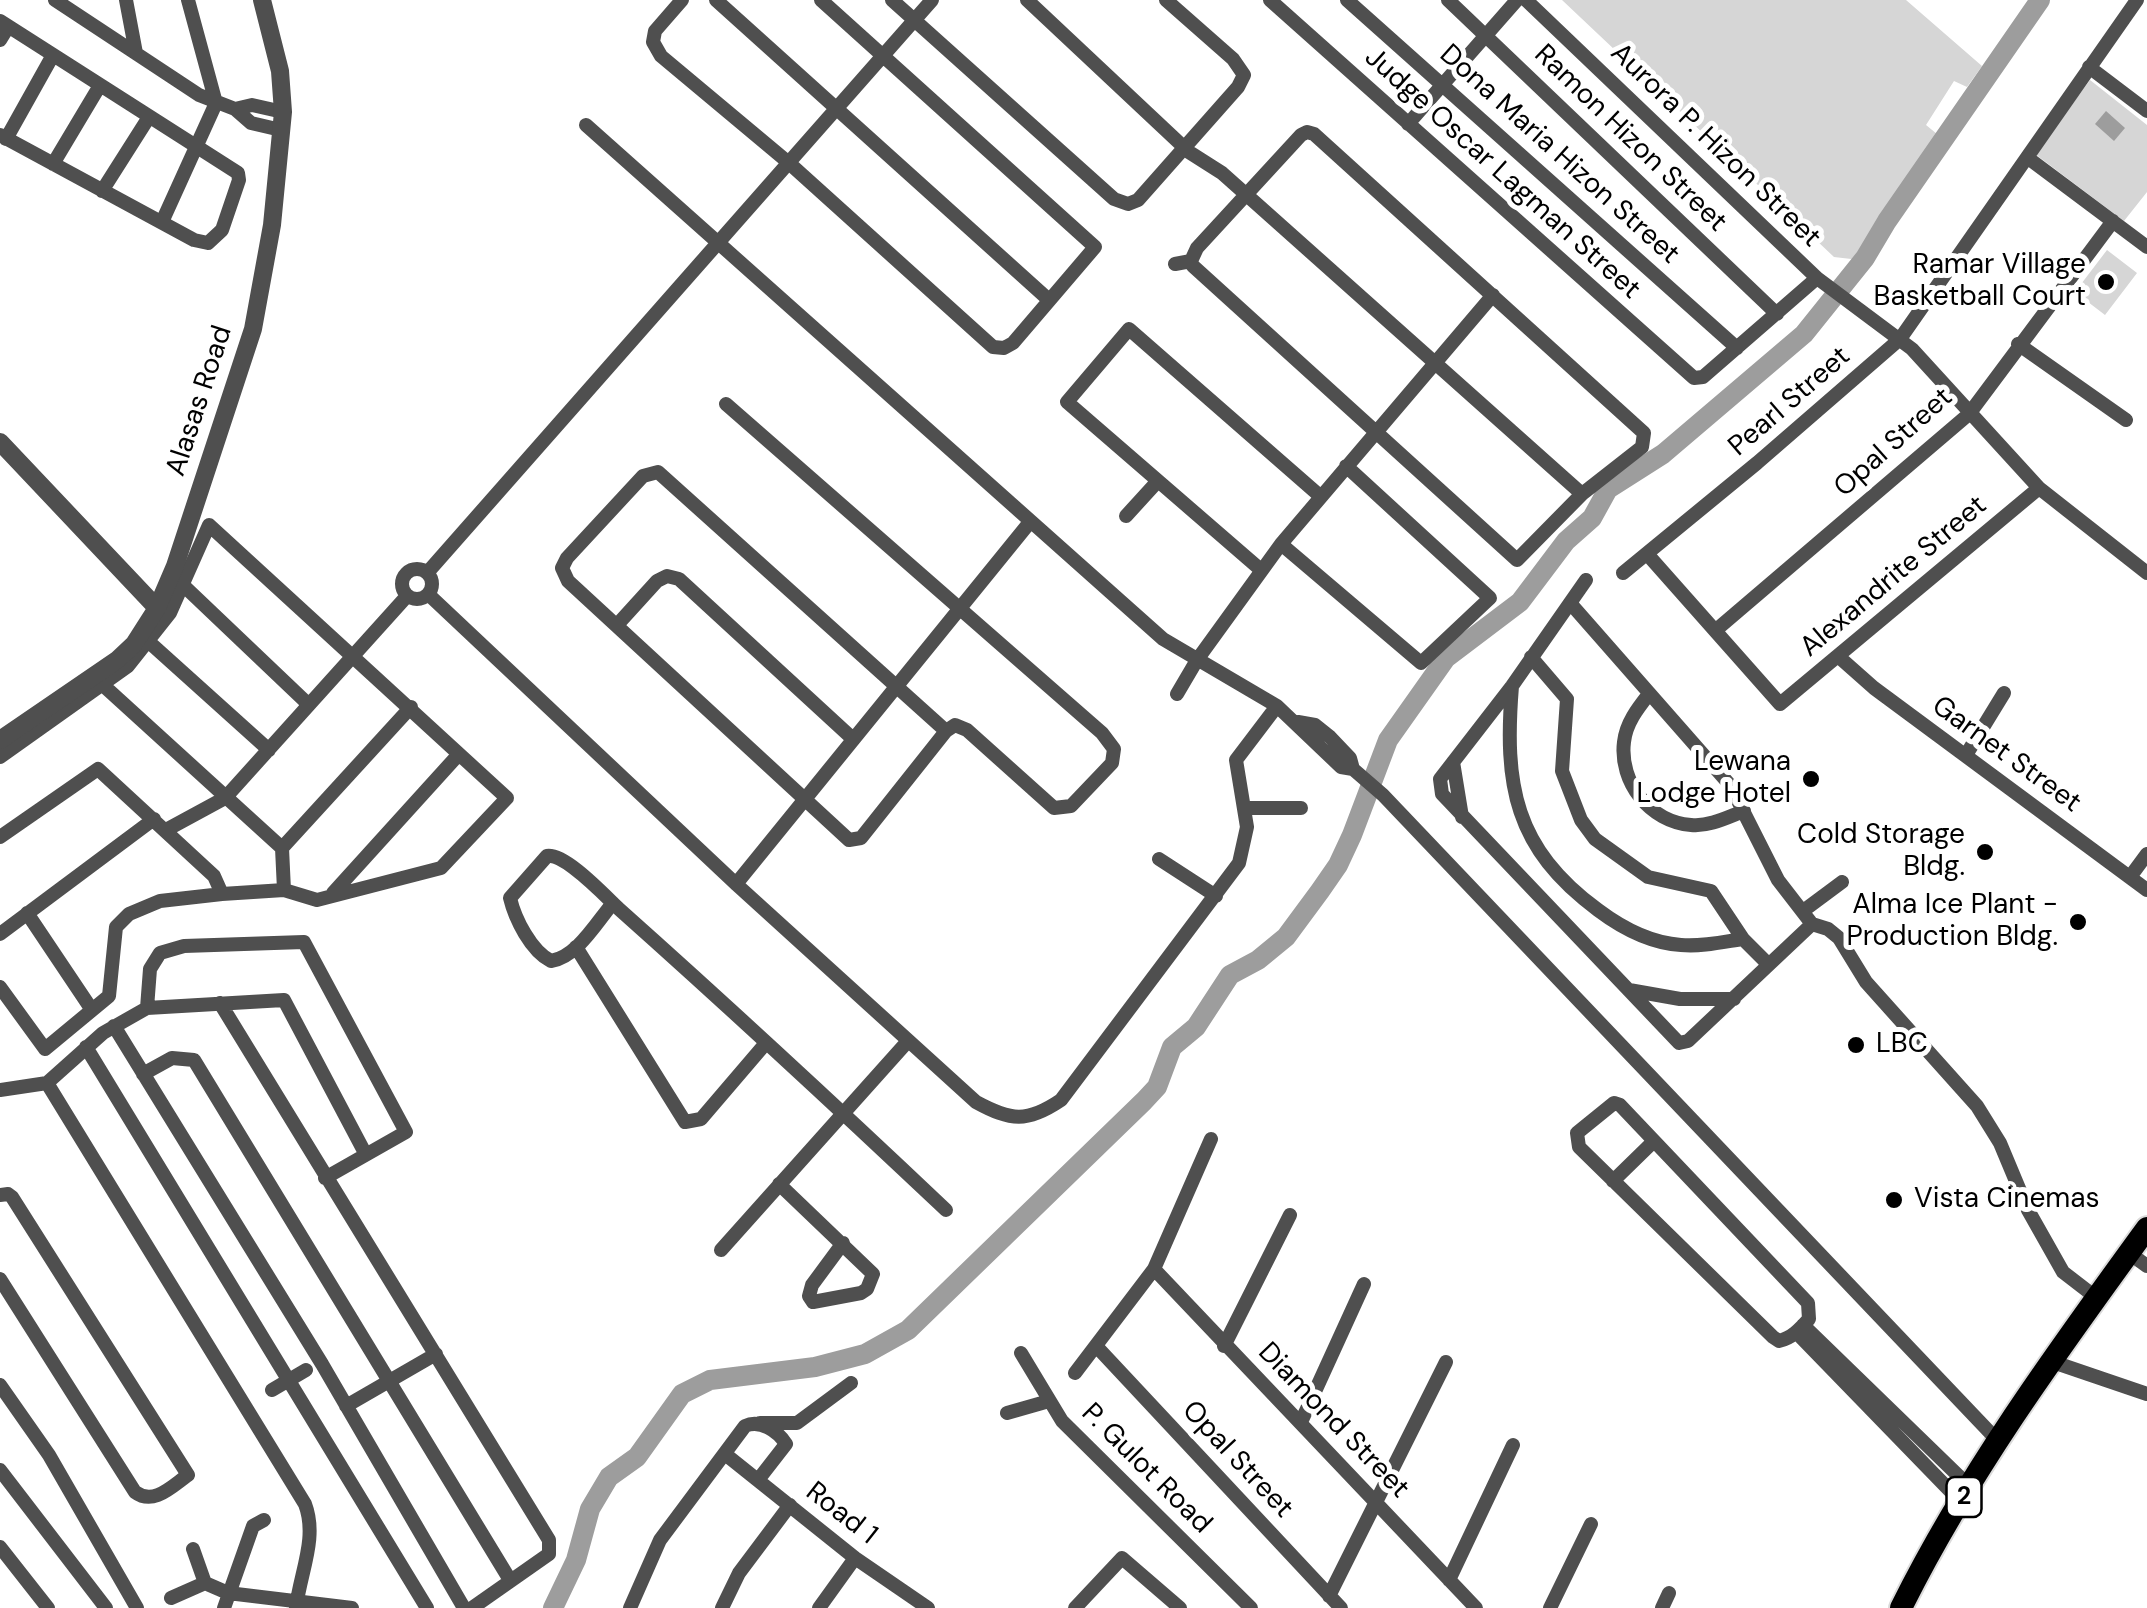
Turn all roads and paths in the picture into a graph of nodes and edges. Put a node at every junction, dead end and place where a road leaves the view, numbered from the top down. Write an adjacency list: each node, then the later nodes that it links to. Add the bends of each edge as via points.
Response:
1 (55, 0): 21 (street)
2 (126, 0): 21 (street)
3 (188, 0): 27 (street)
4 (262, 0): 31 (street, Alasas Road, via 280,71)
5 (682, 0): 38 (street, via 655,31 655,49)
6 (716, 0): 28 (street)
7 (821, 0): 23 (street)
8 (892, 0): 18 (street)
9 (932, 0): 18 (street)
10 (1027, 0): 36 (street)
11 (1166, 0): 36 (street, via 1244,75)
12 (1270, 0): 32 (street, Judge Oscar Lagman Street)
13 (1347, 0): 25 (street, Dona Maria Hizon Street)
14 (1448, 0): 20 (street, Ramon Hizon Street)
15 (1517, 0): 20 (street)
16 (1526, 0): 48 (street, Aurora P. Hizon Street)
17 (2137, 0): 24 (street, Pearl Street)
18 (915, 20): 23 (street); 36 (street, via 1122,204 1138,200)
19 (3, 29): 22 (street)
20 (1485, 36): 25 (street); 51 (street, Ramon Hizon Street)
21 (136, 53): 27 (street)
22 (52, 55): 26 (street); 34 (street)
23 (883, 56): 28 (street); 50 (street, via 1095,246)
24 (2089, 67): 29 (street); 37 (street, Pearl Street)
25 (1443, 85): 32 (street); 54 (street, Dona Maria Hizon Street)
26 (99, 86): 30 (street); 39 (street)
27 (216, 103): 31 (street, via 251,123); 35 (street)
28 (836, 109): 38 (street); 50 (street)
29 (2147, 111)
30 (149, 117): 35 (street); 40 (street)
31 (282, 121): 79 (street, Alasas Road, via 253,329)
32 (1408, 124): 54 (street, Judge Oscar Lagman Street, via 1694,378)
33 (586, 125): 44 (street)
34 (3, 137): 39 (street)
35 (198, 146): 43 (street); 43 (street, via 238,172 222,230 208,243)
36 (1186, 146): 41 (street)
37 (2028, 158): 42 (street); 52 (street, Pearl Street)
38 (788, 163): 44 (street); 50 (street, via 993,347 1014,343)
39 (53, 164): 40 (street)
40 (102, 191): 43 (street)
41 (1246, 195): 46 (street); 49 (street, via 1301,135 1314,134); 55 (street)
42 (2112, 221): 45 (street); 53 (street, Opal Street)
43 (162, 222)
44 (718, 241): 67 (street); 71 (street)
45 (2147, 247)
46 (1191, 261): 47 (street); 59 (street)
47 (1175, 264)
48 (1822, 282): 51 (street); 52 (street, Aurora P. Hizon Street)
49 (1493, 296): 55 (street); 64 (street, via 1644,434 1642,447)
50 (1049, 300)
51 (1776, 314): 54 (street)
52 (1900, 339): 57 (street, Aurora P. Hizon Street); 69 (street, Pearl Street)
53 (2018, 344): 57 (street, Opal Street); 58 (street)
54 (1737, 348)
55 (1434, 362): 59 (street); 64 (street)
56 (726, 404): 80 (street)
57 (1969, 414): 63 (street, Aurora P. Hizon Street); 82 (street, Opal Street)
58 (2126, 420)
59 (1375, 431): 61 (street); 64 (street, via 1517,560)
60 (0, 442): 79 (street)
61 (1346, 466): 65 (street); 68 (street, via 1490,598 1421,663)
62 (1157, 482): 65 (street, via 1068,402 1129,329); 66 (street); 70 (street)
63 (2039, 488): 73 (street, Aurora P. Hizon Street); 85 (street, Alexandrite Street)
64 (1582, 494)
65 (1320, 496): 68 (street)
66 (1126, 516)
67 (1030, 522): 80 (street); 87 (street, via 1163,640)
68 (1281, 544): 70 (street)
69 (1648, 555): 72 (street, Pearl Street); 82 (street)
70 (1261, 570): 87 (street)
71 (427, 573): 76 (street); 77 (street, via 408,572 402,584)
72 (1623, 573)
73 (2147, 573)
74 (1586, 580): 78 (street)
75 (184, 586): 83 (street); 84 (street, via 204,531 213,526); 94 (street)
76 (428, 594): 77 (street, via 418,600); 118 (street)
77 (407, 596): 84 (street)
78 (1571, 604): 86 (street); 93 (street)
79 (157, 608): 99 (street, Alasas Road, via 117,660)
80 (960, 608): 88 (street); 97 (street, via 1111,741 1115,757 1060,809 961,726)
81 (617, 626): 88 (street, via 568,581 563,563 642,476 658,472); 98 (street, via 657,581 679,579); 105 (street)
82 (1716, 630): 85 (street, Alexandrite Street, via 1780,704)
83 (149, 642): 89 (street); 100 (street)
84 (352, 655): 94 (street); 96 (street)
85 (1839, 657): 102 (street, Garnet Street)
86 (1531, 658): 90 (street); 129 (street, via 1567,700 1562,771 1595,840 1648,877 1710,891)
87 (1197, 660): 92 (street); 95 (street)
88 (897, 685): 97 (street); 98 (street)
89 (104, 686): 103 (street); 104 (street)
90 (1512, 686): 116 (street, via 1510,762 1522,820); 124 (street, via 1439,785)
91 (2004, 692): 102 (street)
92 (1177, 694)
93 (1650, 694): 108 (street, via 1730,784); 108 (street, via 1624,740 1624,766 1639,796 1659,813 1692,825)
94 (308, 704): 100 (street)
95 (1278, 706): 106 (street, via 1236,760); 183 (street, via 1298,722 1315,725 1350,758 1358,774)
96 (410, 707): 101 (street); 112 (street)
97 (946, 731): 105 (street, via 859,839 850,840)
98 (853, 739): 105 (street)
99 (0, 740)
100 (269, 750): 104 (street)
101 (459, 754): 121 (street); 121 (street, via 507,798 441,868)
102 (1966, 755): 115 (street, Garnet Street)
103 (0, 756)
104 (225, 798): 110 (street); 112 (street)
105 (806, 800): 118 (street)
106 (1245, 808): 107 (street); 123 (street, via 1242,854)
107 (1301, 808)
108 (1744, 811): 127 (street, via 1778,880)
109 (154, 819): 110 (street); 111 (street, via 98,769); 126 (street)
110 (166, 830): 122 (street, via 214,876)
111 (0, 837)
112 (282, 848): 119 (street)
113 (2147, 854): 115 (street)
114 (1158, 859): 123 (street)
115 (2130, 878): 120 (street, Garnet Street)
116 (1561, 881): 124 (street); 129 (street, via 1637,934 1682,946)
117 (1842, 882): 127 (street)
118 (736, 884): 139 (street)
119 (284, 890): 121 (street, via 317,900); 122 (street)
120 (2147, 890)
121 (333, 893)
122 (222, 894): 137 (street, via 160,901 121,919 112,989)
123 (1216, 896): 139 (street, via 1068,1090 1044,1111 1021,1119 997,1114)
124 (1540, 899): 133 (street)
125 (612, 903): 130 (street); 130 (street, via 552,854 515,890 514,913 545,958 563,959); 140 (street)
126 (27, 913): 128 (street); 137 (street)
127 (1808, 917): 131 (street); 162 (street, via 1839,938 1866,982 1978,1106 2063,1272)
128 (0, 934)
129 (1743, 939): 131 (street)
130 (576, 947): 140 (street, via 684,1122 700,1119)
131 (1768, 964): 134 (street)
132 (0, 987): 137 (street, via 44,1049)
133 (1628, 990): 134 (street); 134 (street, via 1684,1043)
134 (1734, 999)
135 (220, 1003): 136 (street); 148 (street, via 284,1000); 149 (street)
136 (147, 1008): 138 (street); 148 (street, via 150,969 160,952 304,942 406,1132)
137 (92, 1010)
138 (114, 1026): 141 (street); 142 (street)
139 (908, 1041): 145 (street)
140 (766, 1043): 145 (street)
141 (86, 1047): 143 (street); 172 (street)
142 (143, 1074): 173 (street, via 172,1058 194,1060); 179 (street)
143 (48, 1082): 144 (street); 203 (street, via 304,1504 310,1533)
144 (0, 1090)
145 (842, 1112): 151 (street); 153 (street)
146 (1211, 1139): 159 (street)
147 (1654, 1142): 150 (street); 150 (street, via 1614,1103 1577,1133 1579,1147); 163 (street, via 1808,1303 1809,1319)
148 (366, 1153): 149 (street)
149 (325, 1178): 166 (street)
150 (1613, 1181): 163 (street, via 1778,1341)
151 (779, 1184): 156 (street); 157 (street)
152 (0, 1195): 160 (street, via 12,1197 188,1475 154,1498 135,1492)
153 (946, 1210)
154 (1290, 1215): 164 (street)
155 (2147, 1228): 158 (highway, 2)
156 (842, 1243): 156 (street, via 873,1274 870,1285 812,1302 812,1284)
157 (720, 1250)
158 (2138, 1260): 162 (highway, 2)
159 (1154, 1269): 164 (street, Diamond Street); 165 (street)
160 (0, 1279)
161 (1364, 1284): 181 (street)
162 (2098, 1299): 169 (highway, 2)
163 (1799, 1329): 188 (street)
164 (1224, 1346): 181 (street, Diamond Street)
165 (1096, 1347): 171 (street); 200 (street, Opal Street)
166 (436, 1354): 173 (street); 196 (street, via 549,1540 549,1554)
167 (1021, 1354): 178 (street, P. Gulot Road)
168 (1446, 1362): 189 (street)
169 (2053, 1362): 177 (street); 183 (highway, 2)
170 (306, 1370): 172 (street)
171 (1075, 1373)
172 (288, 1380): 176 (street); 208 (street)
173 (390, 1381): 179 (street); 196 (street)
174 (852, 1383): 182 (street, via 796,1424)
175 (0, 1386): 206 (street, via 49,1454)
176 (272, 1390)
177 (2147, 1394)
178 (1049, 1401): 180 (street); 217 (street, P. Gulot Road, via 1080,1440)
179 (346, 1406): 209 (street)
180 (1008, 1413)
181 (1301, 1422): 189 (street, Diamond Street)
182 (760, 1423): 185 (street, via 746,1426); 187 (street, via 784,1439 785,1448)
183 (2000, 1442): 188 (highway, 2)
184 (1513, 1445): 197 (street)
185 (725, 1454): 187 (street, Road 1); 211 (street, via 660,1540)
186 (0, 1470): 205 (street)
187 (758, 1480): 190 (street, Road 1)
188 (1965, 1495): 222 (highway, 2)
189 (1376, 1501): 197 (street, Diamond Street); 200 (street)
190 (790, 1505): 195 (street, Road 1); 212 (street)
191 (264, 1520): 202 (street, via 253,1526)
192 (1591, 1524): 220 (street)
193 (0, 1548): 204 (street)
194 (194, 1549): 198 (street)
195 (855, 1558): 213 (street); 214 (street, Road 1)
196 (510, 1580): 210 (street)
197 (1450, 1580): 219 (street, Diamond Street)
198 (206, 1583): 201 (street); 202 (street)
199 (1669, 1593): 221 (street)
200 (1330, 1596): 218 (street, Opal Street)
201 (171, 1598)
202 (226, 1601): 203 (street)
203 (296, 1604): 207 (street)
204 (48, 1608)
205 (106, 1608)
206 (137, 1608)
207 (352, 1608)
208 (427, 1608)
209 (464, 1608)
210 (472, 1608)
211 (630, 1608)
212 (722, 1608)
213 (818, 1608)
214 (928, 1608)
215 (1075, 1608): 216 (street, via 1122,1558)
216 (1180, 1608)
217 (1251, 1608)
218 (1341, 1608)
219 (1476, 1608)
220 (1550, 1608)
221 (1662, 1608)
222 (1902, 1608)

